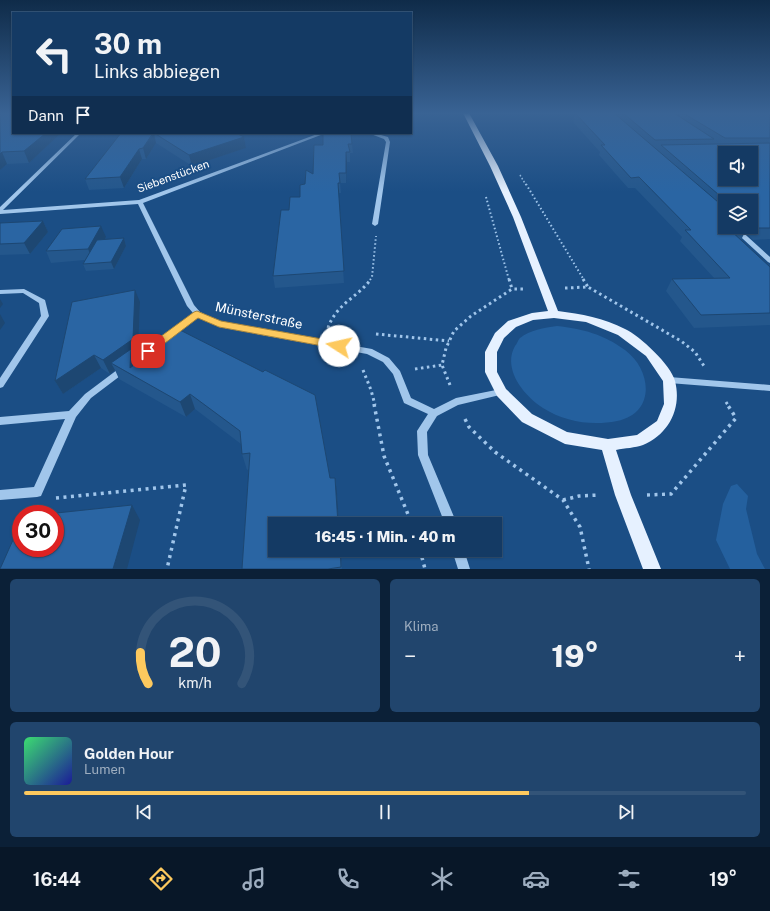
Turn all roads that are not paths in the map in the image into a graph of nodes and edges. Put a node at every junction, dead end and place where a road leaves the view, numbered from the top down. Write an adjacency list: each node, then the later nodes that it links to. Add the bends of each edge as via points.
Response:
1 (72, 140): 6 (street)
2 (307, 140): 5 (street, Siebenstücken)
3 (387, 140): 7 (street)
4 (480, 140): 12 (main road, via 511,204)
5 (140, 202): 6 (street, Siebenstücken); 11 (street, Münsterstraße)
6 (0, 211)
7 (375, 224)
8 (741, 234): 9 (street)
9 (770, 261)
10 (0, 292): 14 (street, via 24,291 42,302 45,316)
11 (197, 314): 17 (street, Münsterstraße, via 219,324 369,351 386,360 397,373 407,400); 18 (street, via 88,396)
12 (554, 314): 13 (main road, via 588,319 622,332 650,353); 16 (main road, via 532,317 512,324 498,336 491,352 491,372)
13 (668, 380): 15 (street); 20 (main road, via 671,404 662,425 640,440)
14 (0, 385)
15 (770, 388)
16 (501, 392): 17 (street, via 456,402); 20 (main road, via 527,418 565,438)
17 (434, 413): 22 (street, via 422,431 423,455)
18 (72, 415): 19 (street); 21 (street, via 37,492)
19 (0, 421)
20 (608, 445): 25 (main road, via 623,495)
21 (0, 495)
22 (448, 517)
23 (460, 557): 24 (street)
24 (464, 569)
25 (652, 569)

